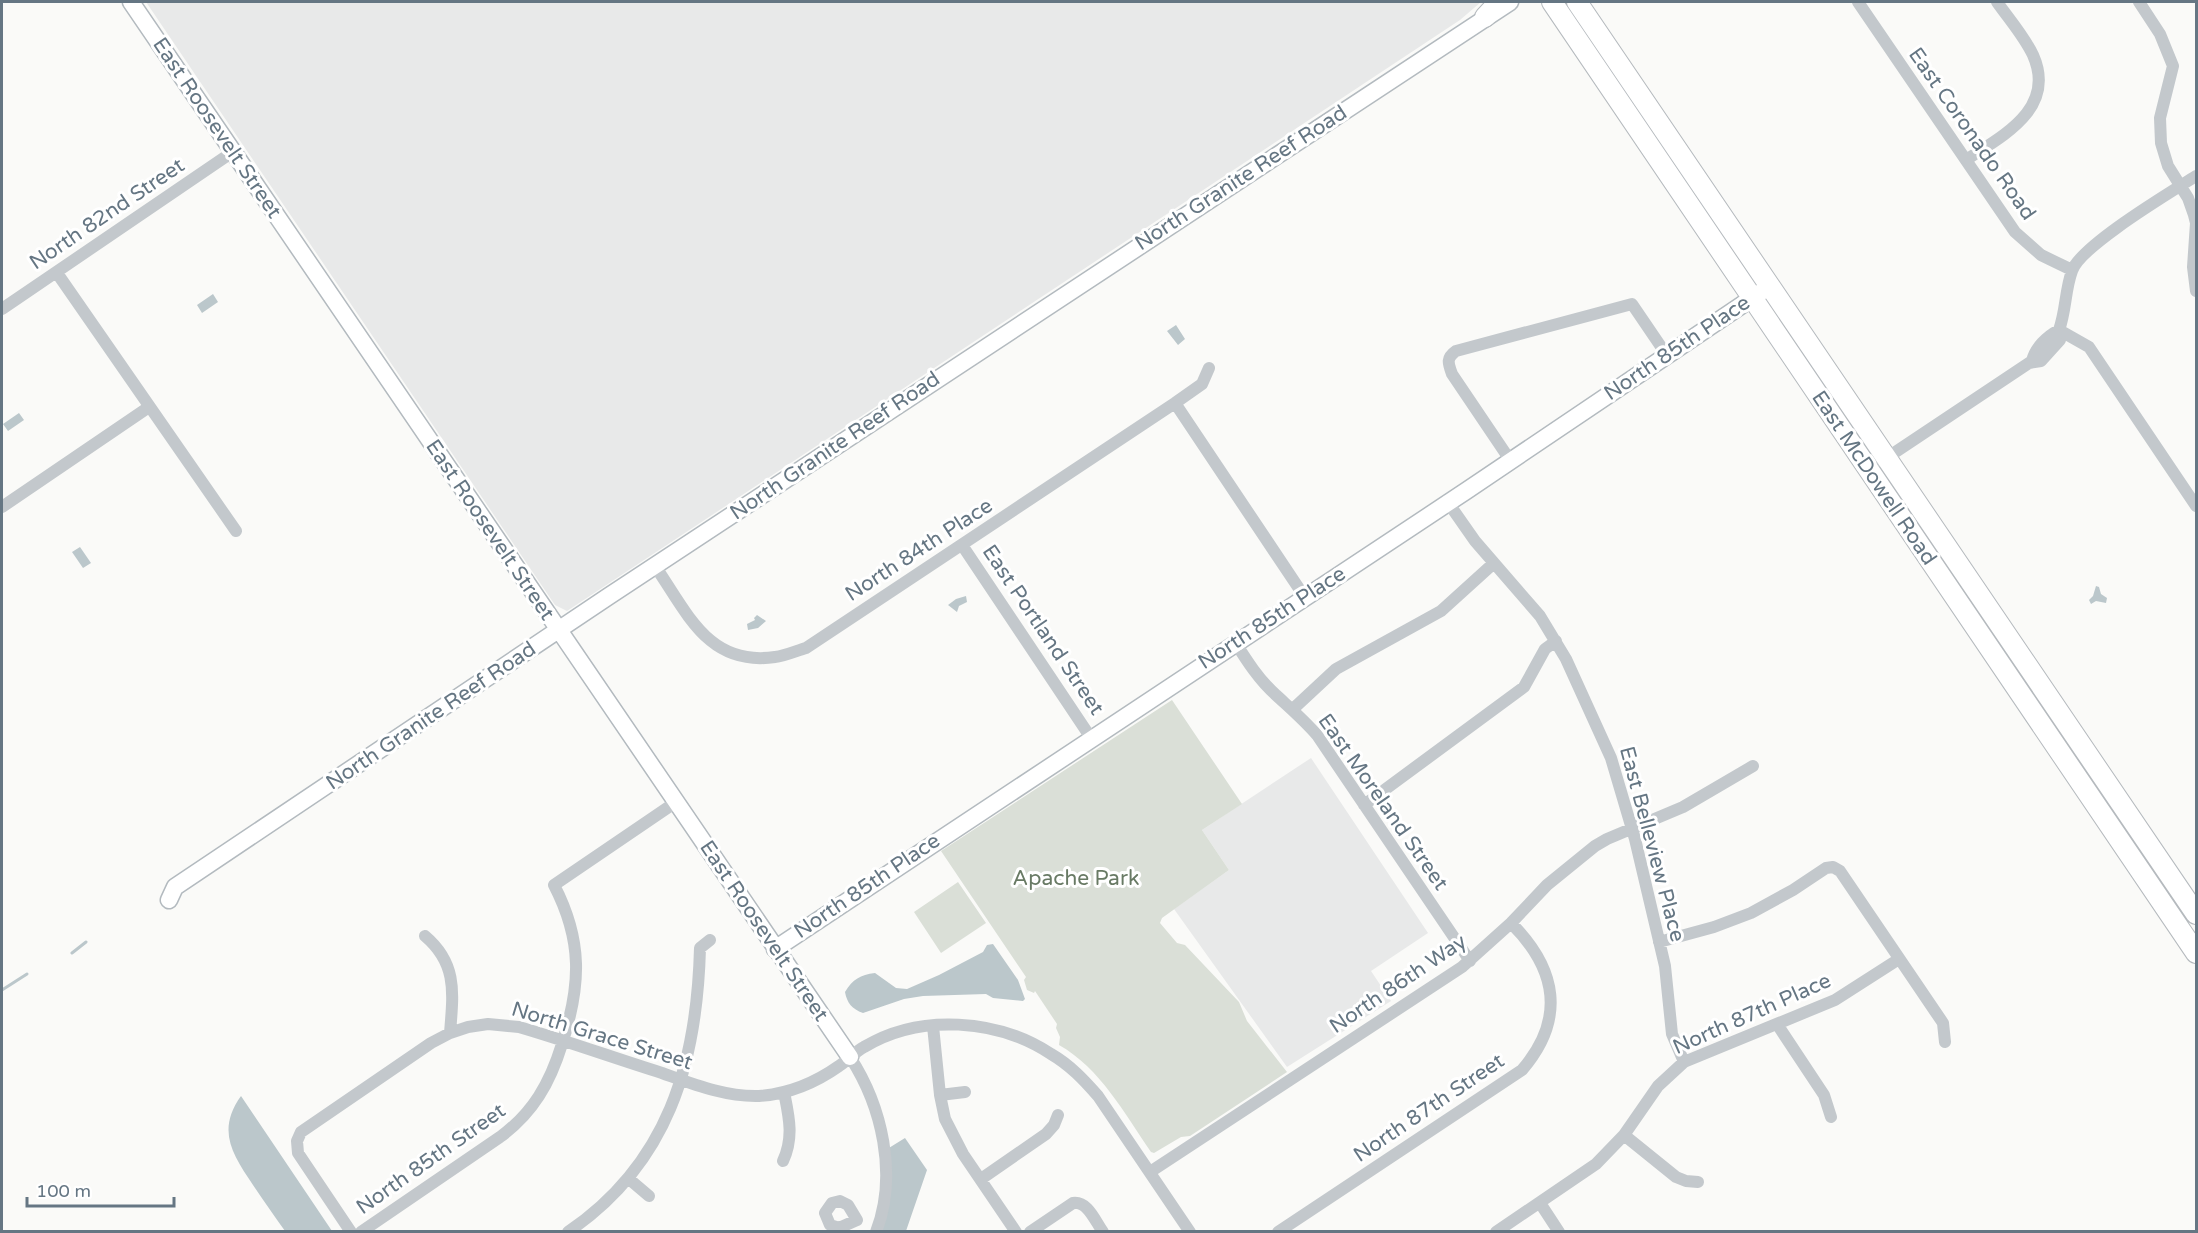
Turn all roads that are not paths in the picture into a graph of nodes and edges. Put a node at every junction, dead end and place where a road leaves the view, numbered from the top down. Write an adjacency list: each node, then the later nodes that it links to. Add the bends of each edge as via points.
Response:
1 (131, 2): 10 (street, East Roosevelt Street)
2 (1499, 2): 9 (main road)
3 (1510, 2): 9 (street, North Granite Reef Road)
4 (1552, 2): 14 (main road, East McDowell Road)
5 (1577, 2): 12 (main road, East McDowell Road)
6 (1858, 2): 11 (street, East Coronado Road)
7 (1997, 2): 11 (street, via 2033,55 2037,89 2022,121)
8 (2139, 2): 15 (street, via 2160,34 2173,66 2160,129 2168,166)
9 (1485, 18): 37 (street, North Granite Reef Road)
10 (234, 151): 17 (street, North 82nd Street); 40 (street, East Roosevelt Street)
11 (1966, 160): 16 (street, East Coronado Road, via 2015,232 2041,255)
12 (1695, 175): 14 (main road); 18 (main road, East McDowell Road)
13 (2196, 176): 15 (street)
14 (1677, 187): 20 (main road, East McDowell Road)
15 (2181, 187): 16 (street, via 2093,244); 19 (street, via 2196,223)
16 (2072, 270): 22 (street)
17 (57, 273): 21 (street, North 82nd Street); 26 (street)
18 (1770, 286): 20 (street, North 85th Place); 27 (main road, East McDowell Road)
19 (2196, 291)
20 (1752, 298): 23 (street, North 85th Place); 29 (main road, East McDowell Road)
21 (2, 309)
22 (2060, 330): 27 (street, via 2060,340 2041,361 2032,361); 31 (street, via 2089,347)
23 (1666, 354): 28 (street, North 85th Place); 28 (street, via 1632,304 1456,351 1448,363 1452,374)
24 (1209, 368): 25 (street, North 84th Place, via 1202,384)
25 (1175, 403): 34 (street, North 84th Place); 39 (street)
26 (149, 407): 32 (street); 33 (street)
27 (1886, 458): 29 (street); 36 (main road, East McDowell Road)
28 (1510, 460): 30 (street, North 85th Place)
29 (1868, 470): 38 (main road, East McDowell Road)
30 (1447, 501): 35 (street, East Belleview Place); 39 (street, North 85th Place)
31 (2196, 506)
32 (2, 507)
33 (236, 531)
34 (962, 545): 37 (street, North 84th Place, via 806,648 754,659 731,655 714,645 698,629); 45 (street, East Portland Street)
35 (1494, 563): 41 (street, East Belleview Place, via 1534,608); 43 (street, via 1441,611 1336,669)
36 (1958, 563): 38 (main road); 44 (main road, East McDowell Road)
37 (655, 566): 40 (street, North Granite Reef Road)
38 (1940, 576): 46 (main road, East McDowell Road)
39 (1304, 596): 42 (street, North 85th Place)
40 (559, 631): 48 (street, East Roosevelt Street); 51 (street, North Granite Reef Road, via 175,887)
41 (1556, 641): 49 (street, via 1545,649 1524,687); 50 (street, East Belleview Place, via 1611,758)
42 (1235, 642): 43 (street, East Moreland Street, via 1261,680); 45 (street, North 85th Place)
43 (1293, 710): 49 (street, East Moreland Street, via 1317,735)
44 (2076, 736): 46 (main road); 52 (main road, East McDowell Road)
45 (1091, 738): 57 (street, North 85th Place)
46 (2057, 748): 58 (main road, East McDowell Road)
47 (1753, 766): 50 (street, North 86th Way, via 1683,807)
48 (676, 802): 57 (street, East Roosevelt Street); 64 (street, North 85th Street, via 554,885 571,924 577,966 576,994)
49 (1364, 805): 60 (street, East Moreland Street)
50 (1633, 829): 53 (street, North 86th Way, via 1584,854 1547,885); 56 (street, East Belleview Place)
51 (169, 900)
52 (2196, 914)
53 (1512, 923): 60 (street, North 86th Way); 91 (street, North 87th Street, via 1541,960 1551,994 1546,1034 1531,1059 1522,1070)
54 (425, 936): 63 (street, via 439,948 450,972)
55 (710, 940): 68 (street, via 700,948 696,1022)
56 (1659, 942): 59 (street, via 1751,913 1833,867 1840,871); 67 (street, East Belleview Place, via 1672,1034)
57 (775, 949): 66 (street, East Roosevelt Street)
58 (2196, 953)
59 (1899, 959): 61 (street, North 87th Place, via 1848,993); 65 (street, via 1943,1023)
60 (1470, 961): 76 (street, North 86th Way)
61 (1777, 1024): 67 (street, North 87th Place); 73 (street, via 1824,1095)
62 (933, 1026): 66 (street, North Grace Street, via 888,1036); 71 (street); 76 (street, North Grace Street, via 990,1028 1051,1053 1098,1096)
63 (450, 1033): 64 (street, North Grace Street, via 498,1024); 84 (street, North Grace Street, via 305,1128 297,1141 300,1156)
64 (563, 1041): 68 (street, North Grace Street); 85 (street, North 85th Street, via 547,1084 518,1122)
65 (1945, 1042)
66 (850, 1057): 69 (street, North Grace Street, via 820,1079); 83 (street, via 870,1094 882,1132 886,1167)
67 (1684, 1062): 74 (street, North 87th Place, via 1658,1086)
68 (680, 1079): 69 (street, North Grace Street, via 735,1095); 77 (street, via 661,1129)
69 (784, 1092): 75 (street, via 791,1129)
70 (965, 1092): 71 (street)
71 (940, 1095): 78 (street, via 955,1140)
72 (1058, 1115): 78 (street, via 1046,1134)
73 (1831, 1117)
74 (1624, 1135): 79 (street, via 1676,1177); 81 (street, North 87th Place, via 1596,1164)
75 (783, 1161)
76 (1150, 1172): 90 (street, North Grace Street)
77 (629, 1179): 80 (street); 86 (street, via 605,1204)
78 (981, 1179): 87 (street)
79 (1698, 1182)
80 (649, 1196)
81 (1539, 1203): 92 (street, North 87th Place); 93 (street)
82 (857, 1220): 83 (street)
83 (879, 1230)
84 (351, 1232)
85 (361, 1232)
86 (568, 1232)
87 (1016, 1232)
88 (1030, 1232): 89 (street, via 1078,1202)
89 (1103, 1232)
90 (1190, 1232)
91 (1278, 1232)
92 (1496, 1232)
93 (1559, 1232)

